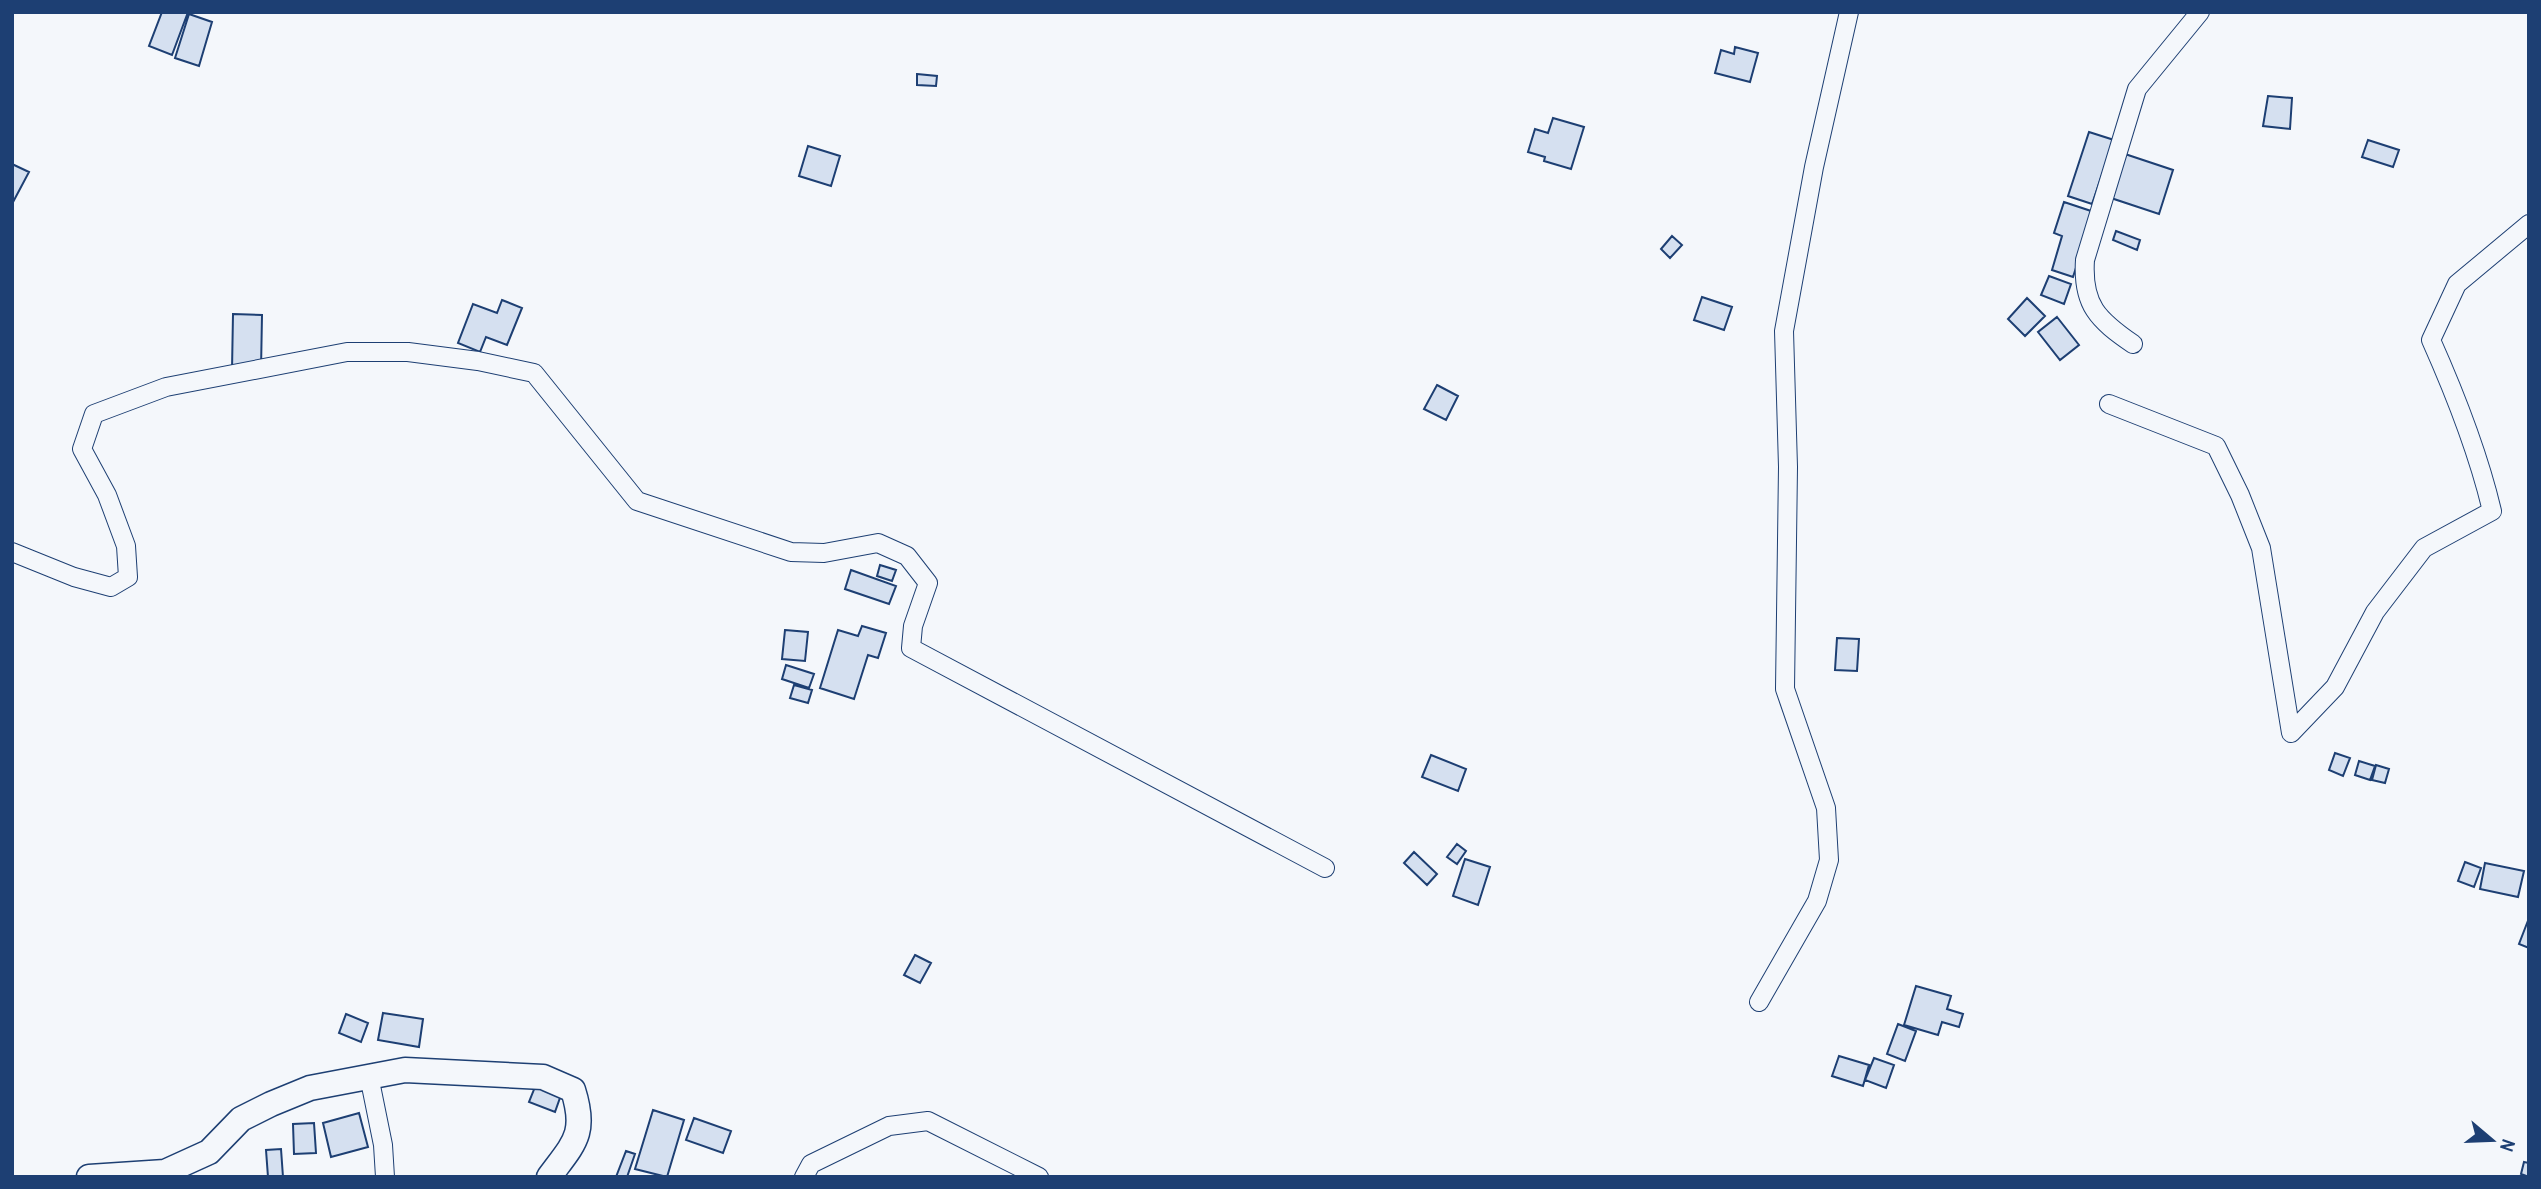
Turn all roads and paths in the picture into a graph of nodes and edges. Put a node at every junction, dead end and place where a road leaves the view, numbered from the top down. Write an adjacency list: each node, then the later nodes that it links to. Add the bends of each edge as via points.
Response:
1 (1849, 12): 8 (street, via 1784,331 1788,467 1784,689 1826,808 1829,860 1817,901)
2 (2200, 12): 4 (street, via 2137,89 2085,260 2084,279 2091,304 2106,326)
3 (2529, 224): 5 (street, via 2456,284 2431,340 2483,470 2492,511 2424,548 2375,612 2334,687 2291,733 2261,548 2216,446)
4 (2133, 344)
5 (2109, 404)
6 (12, 552): 7 (street, via 111,587 128,577 126,546 107,495 82,449 94,414 166,387 346,352 408,352 534,373 637,501 791,552 824,553 878,543 907,556 928,583 913,626 911,648)
7 (1325, 868)
8 (1759, 1002)
9 (369, 1076): 10 (main road, via 310,1088 271,1104 241,1119 209,1152 165,1172); 11 (street); 12 (main road, via 405,1070 543,1077 573,1090 580,1112 576,1141)
10 (89, 1177)
11 (385, 1177)
12 (549, 1177)
13 (804, 1177): 14 (street, via 811,1164 889,1126 928,1121)
14 (1039, 1177)

